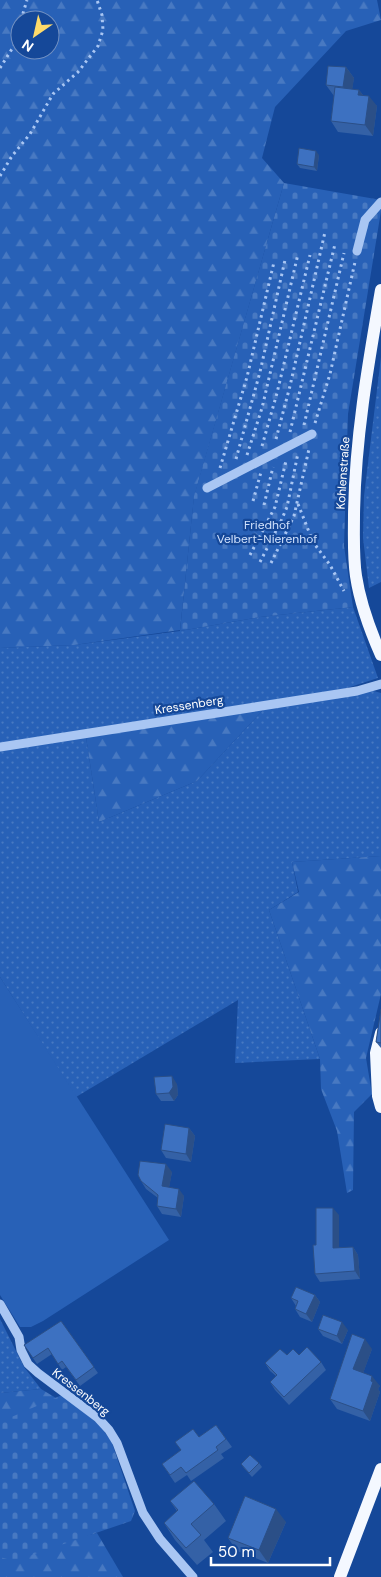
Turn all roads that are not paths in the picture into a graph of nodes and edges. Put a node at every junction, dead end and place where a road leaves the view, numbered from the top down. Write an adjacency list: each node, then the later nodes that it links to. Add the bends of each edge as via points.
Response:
1 (381, 202): 2 (street, via 365,220)
2 (358, 251)
3 (381, 290): 6 (main road, Kohlenstraße, via 363,393 354,530 356,576 367,622)
4 (312, 434): 5 (street)
5 (210, 487)
6 (381, 655)
7 (381, 684): 8 (street, Kressenberg, via 357,691)
8 (0, 747)
9 (381, 1033): 10 (main road, via 376,1053)
10 (381, 1107)
11 (0, 1304): 13 (street, Kressenberg, via 19,1337 28,1364 109,1430 143,1513)
12 (381, 1469): 14 (main road)
13 (192, 1577)
14 (340, 1577)

